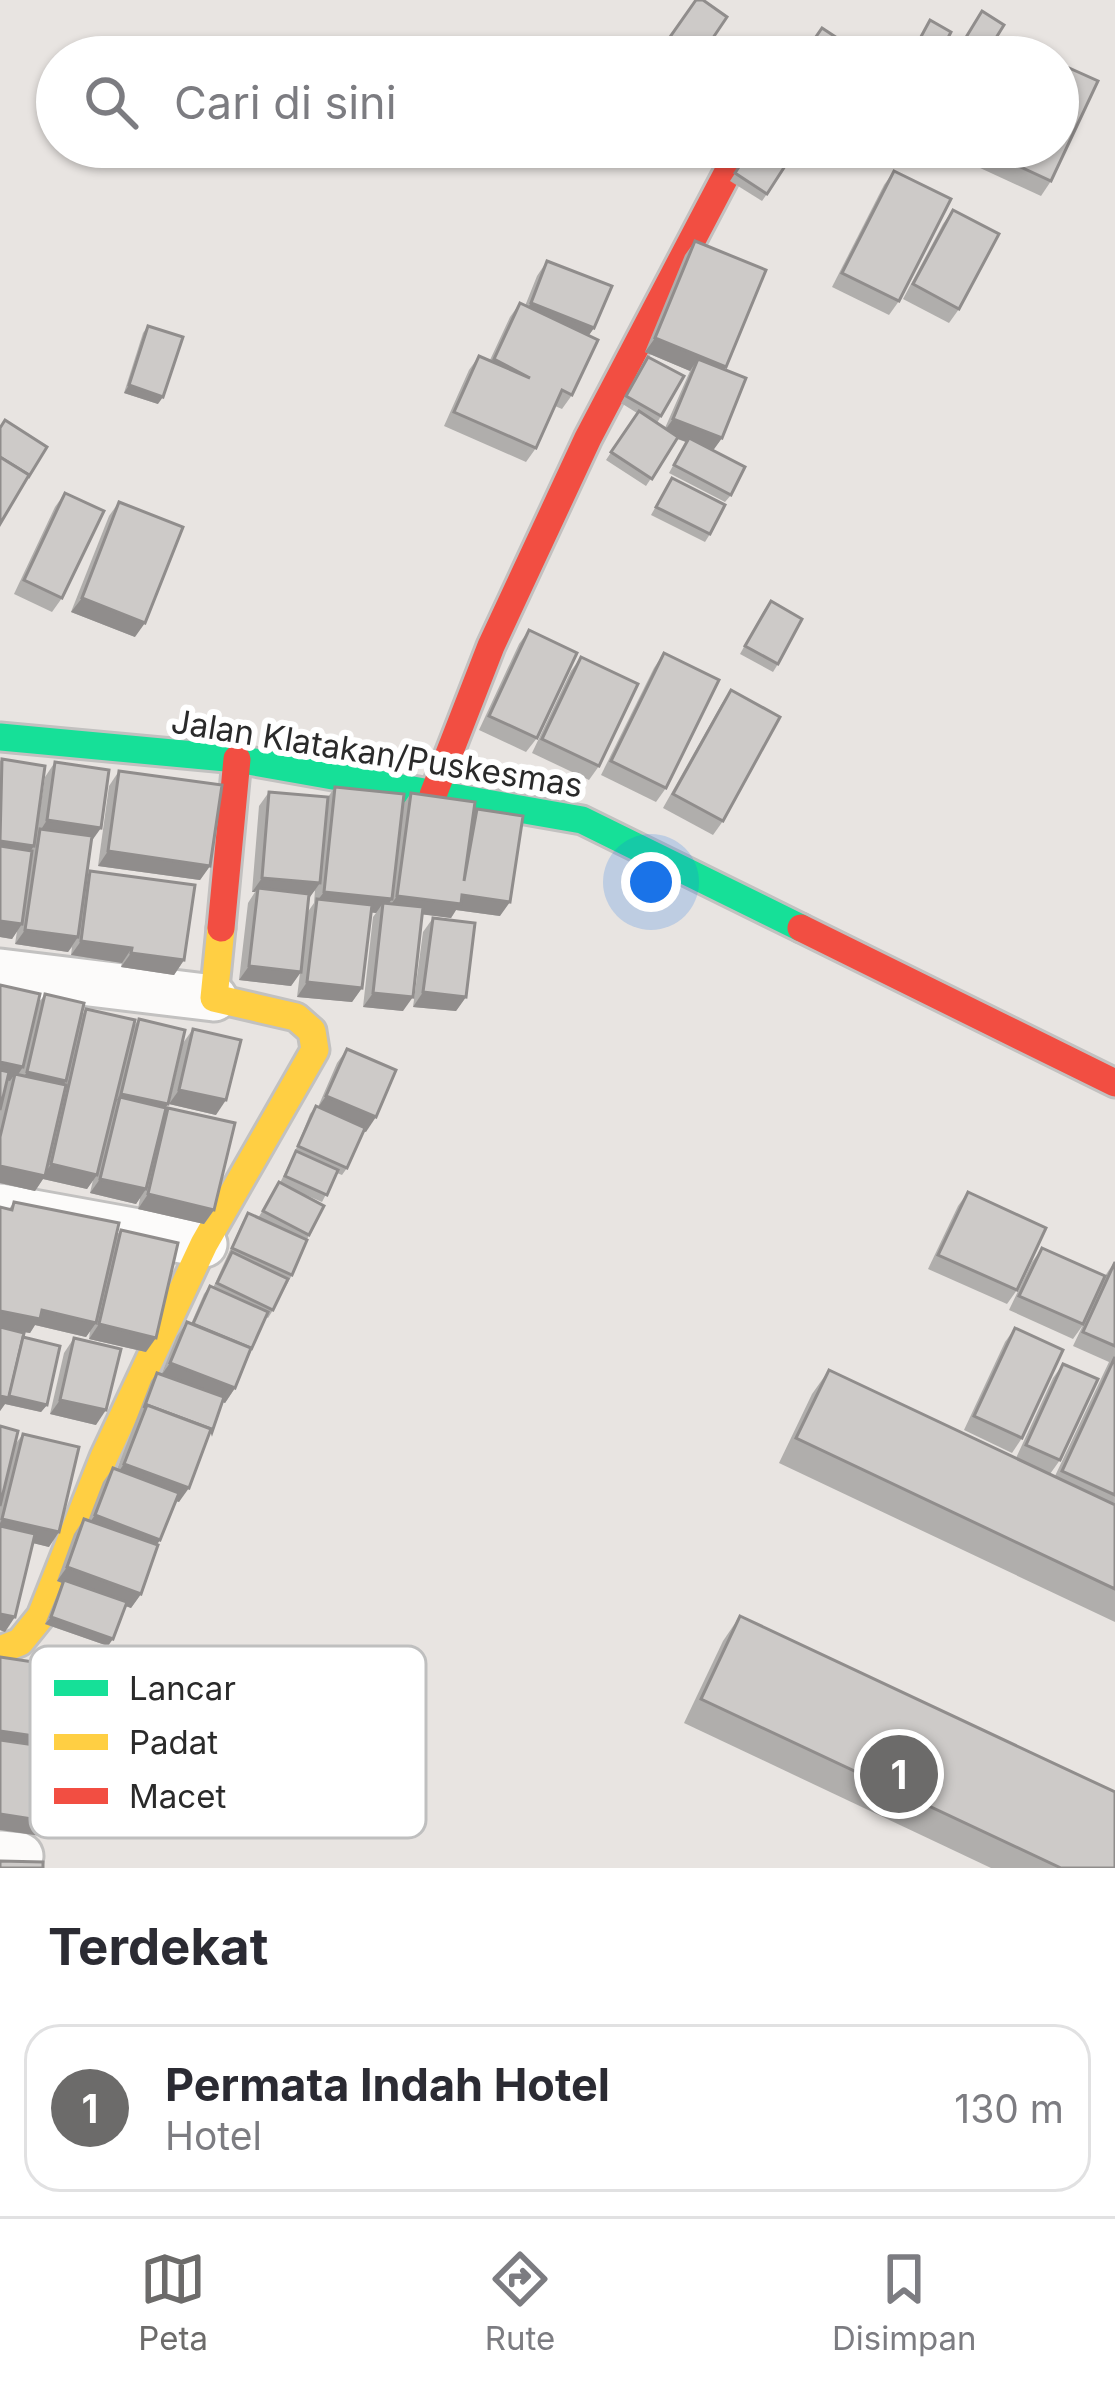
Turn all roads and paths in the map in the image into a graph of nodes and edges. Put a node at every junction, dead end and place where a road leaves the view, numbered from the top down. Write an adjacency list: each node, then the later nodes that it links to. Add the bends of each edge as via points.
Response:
1 (730, 168): 4 (street, via 578,458 490,646)
2 (0, 737): 3 (street, Jalan Klatakan/Puskesmas)
3 (237, 759): 4 (street, Jalan Klatakan/Puskesmas); 6 (street)
4 (433, 795): 7 (street, Jalan Klatakan/Puskesmas, via 582,820)
5 (0, 972): 6 (street)
6 (214, 998): 9 (street, via 296,1017 312,1031 315,1050)
7 (1115, 1083)
8 (0, 1207): 9 (street)
9 (204, 1244): 10 (street, via 83,1452 40,1616 20,1642)
10 (0, 1650)

